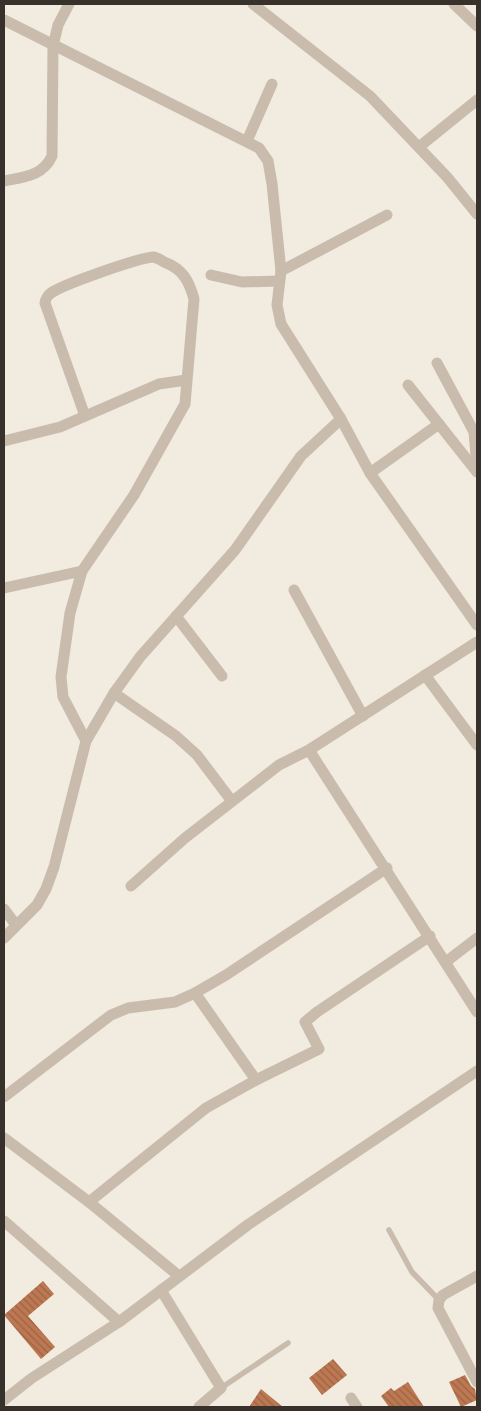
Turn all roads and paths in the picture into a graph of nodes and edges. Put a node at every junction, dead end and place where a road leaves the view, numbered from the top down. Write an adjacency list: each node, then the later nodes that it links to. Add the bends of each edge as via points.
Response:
1 (69, 4): 6 (street, via 58,25)
2 (253, 4): 10 (street, via 370,96)
3 (454, 4): 5 (street)
4 (4, 20): 6 (street)
5 (477, 26)
6 (53, 46): 9 (street, via 120,76); 11 (street, via 52,156 39,173)
7 (272, 84): 9 (street)
8 (477, 100): 10 (street)
9 (247, 141): 15 (street, via 259,148 268,161)
10 (419, 147): 12 (street)
11 (4, 181)
12 (477, 214)
13 (387, 215): 15 (street)
14 (211, 275): 15 (street, via 242,282)
15 (280, 276): 20 (street, via 277,305 281,324)
16 (437, 364): 23 (street, via 474,432)
17 (186, 380): 19 (street, via 159,384); 19 (street, via 194,299 184,275 174,266 154,257 94,275 52,292 45,303); 26 (street, via 185,404 134,495)
18 (408, 385): 21 (street)
19 (85, 416): 22 (street)
20 (341, 419): 25 (street); 29 (street, via 301,456 235,550)
21 (439, 424): 24 (street); 25 (street)
22 (4, 441)
23 (477, 467)
24 (477, 472)
25 (370, 473): 30 (street)
26 (82, 571): 27 (street); 36 (street, via 70,613 60,677 63,697)
27 (4, 588)
28 (294, 590): 35 (street)
29 (176, 616): 33 (street); 34 (street)
30 (477, 625)
31 (477, 642): 32 (street)
32 (425, 675): 35 (street); 37 (street)
33 (222, 676)
34 (114, 693): 36 (street); 39 (street, via 176,736 197,755)
35 (363, 716): 38 (street)
36 (86, 741): 43 (street, via 49,882 37,905)
37 (477, 745)
38 (309, 750): 39 (street, via 279,765); 40 (street)
39 (231, 800): 41 (street)
40 (387, 868): 44 (street); 48 (street)
41 (131, 886)
42 (4, 909): 43 (street)
43 (16, 925): 45 (street)
44 (430, 936): 47 (street); 51 (street, via 305,1022 319,1049)
45 (4, 938)
46 (477, 938): 47 (street)
47 (447, 961): 49 (street)
48 (195, 993): 51 (street); 52 (street, via 174,1002 128,1008 111,1015)
49 (477, 1012)
50 (477, 1071): 57 (street, via 249,1224)
51 (256, 1080): 54 (street, via 206,1108)
52 (4, 1097)
53 (4, 1138): 54 (street)
54 (89, 1202): 57 (street)
55 (5, 1224): 61 (street)
56 (388, 1230): 60 (lane, via 412,1272)
57 (179, 1276): 59 (street)
58 (477, 1276): 60 (street)
59 (161, 1290): 61 (street); 64 (street)
60 (439, 1300): 63 (street, via 438,1308)
61 (119, 1322): 65 (street)
62 (288, 1343): 64 (lane)
63 (477, 1382)
64 (221, 1388): 66 (street)
65 (4, 1400)
66 (199, 1407)

